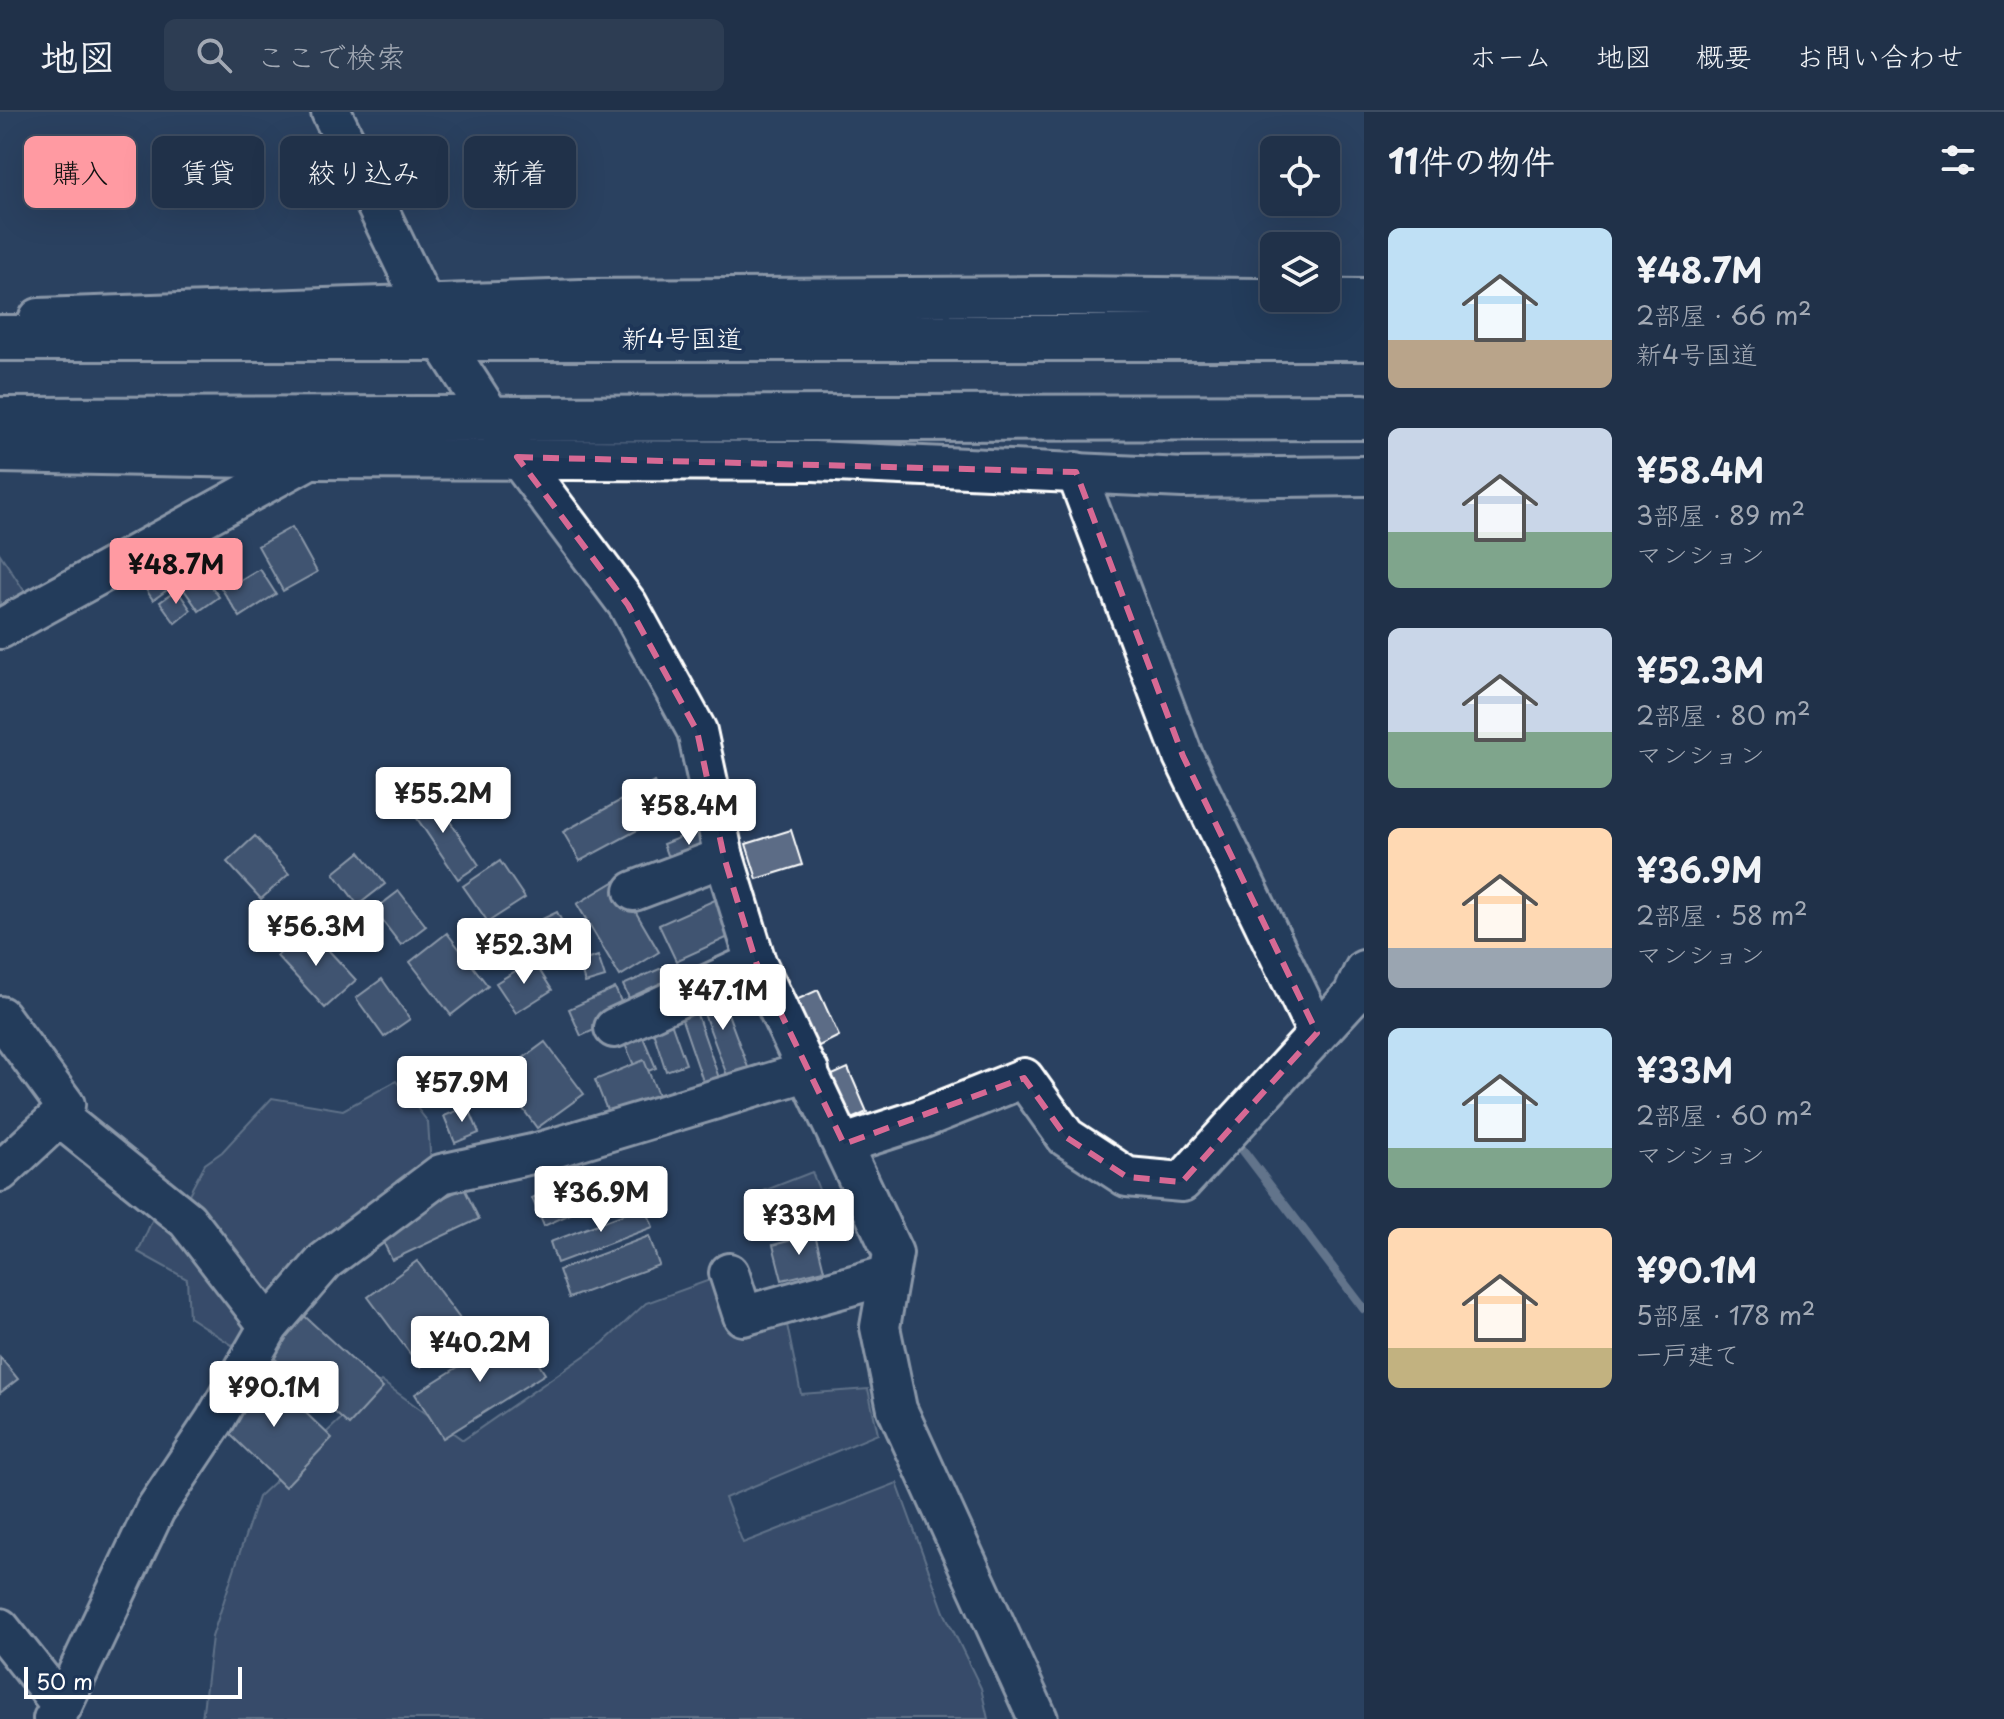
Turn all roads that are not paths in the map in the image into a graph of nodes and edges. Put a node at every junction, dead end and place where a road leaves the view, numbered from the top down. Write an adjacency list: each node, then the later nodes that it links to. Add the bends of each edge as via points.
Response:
1 (331, 112): 4 (street)
2 (1364, 299): 4 (street, via 1045,296)
3 (0, 320): 4 (street)
4 (431, 321): 5 (highway, 新4号国道); 6 (highway, 新4号国道); 8 (street)
5 (0, 338)
6 (1364, 338)
7 (1364, 417): 8 (highway)
8 (489, 418): 9 (highway); 11 (street)
9 (0, 420)
10 (0, 453): 12 (street)
11 (517, 457): 12 (street); 13 (street); 16 (street, via 628,605 697,731)
12 (310, 459): 15 (street)
13 (1076, 472): 14 (street, via 1183,478); 22 (street, via 1183,756)
14 (1364, 476)
15 (0, 629)
16 (724, 857): 17 (street); 18 (street)
17 (634, 891)
18 (756, 962): 21 (street); 23 (street)
19 (1364, 970): 22 (street, via 1353,995)
20 (0, 1016): 24 (street, via 65,1105)
21 (614, 1028)
22 (1317, 1033): 25 (street, via 1182,1182 1127,1177 1066,1137 1024,1078)
23 (809, 1071): 25 (street); 29 (street, via 537,1153 441,1174 325,1261)
24 (59, 1117): 26 (street); 29 (street, via 187,1220)
25 (844, 1144): 28 (street, via 893,1253)
26 (0, 1172)
27 (729, 1273): 28 (street, via 743,1316)
28 (889, 1275): 32 (street, via 880,1327 897,1409)
29 (269, 1326): 31 (street, via 155,1510)
30 (0, 1628): 31 (street)
31 (58, 1712)
32 (1038, 1719)

